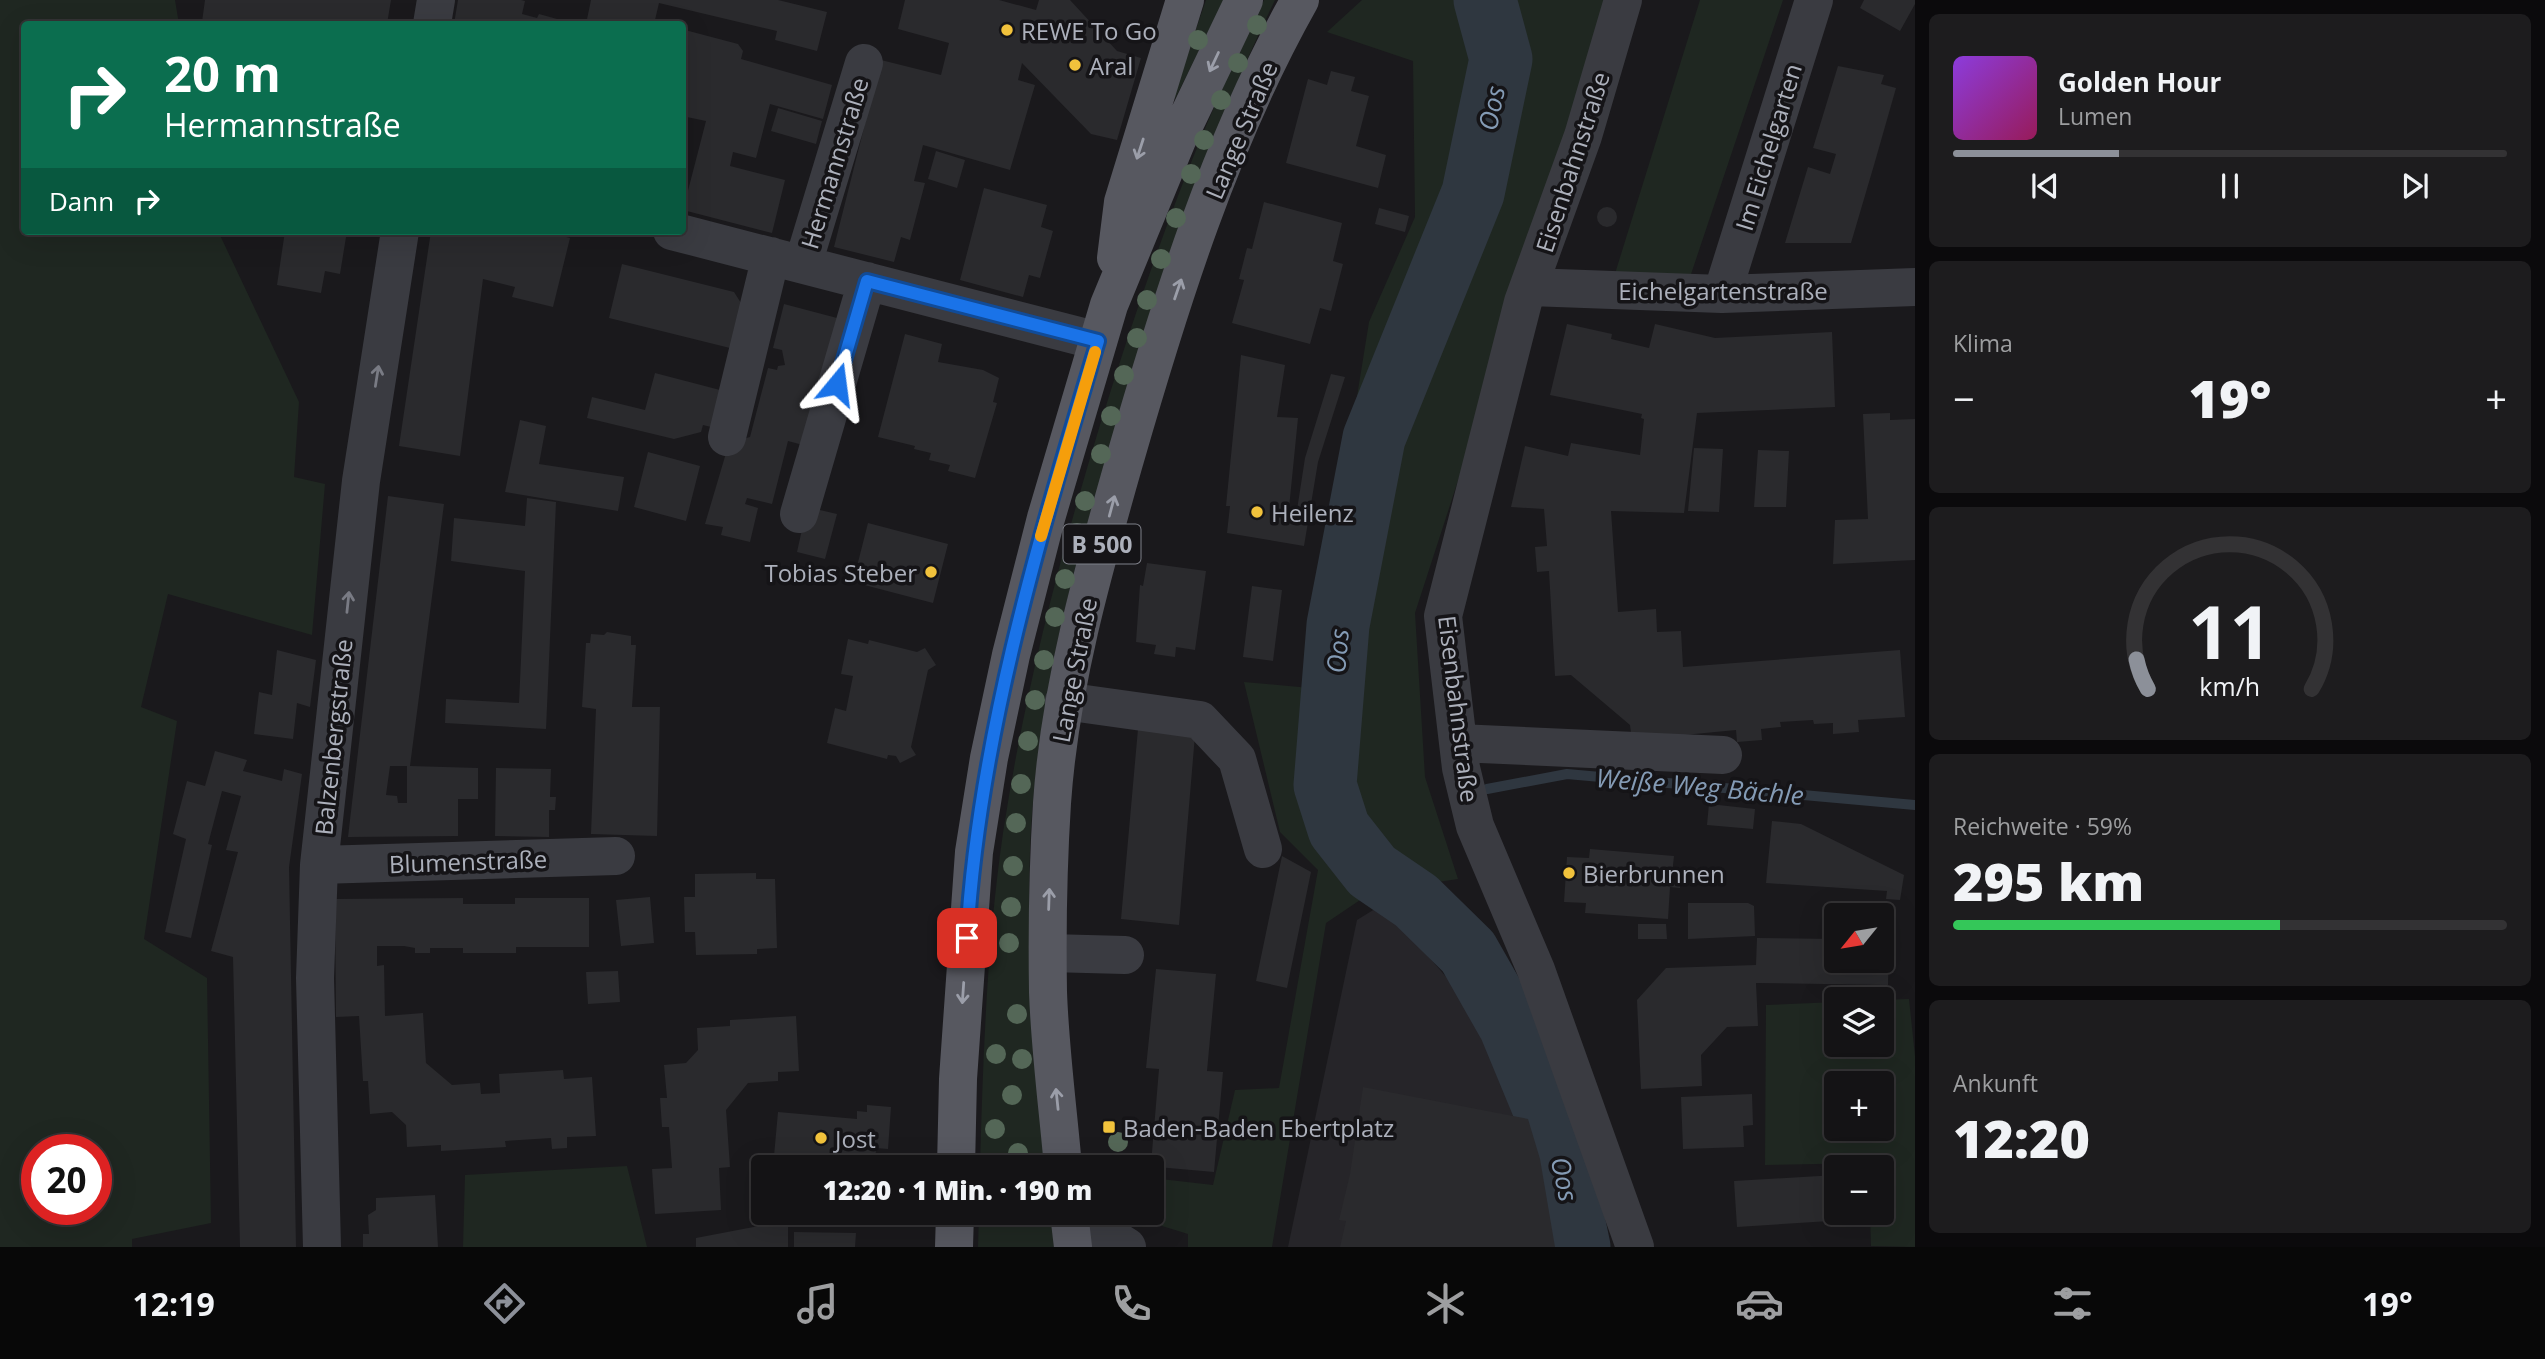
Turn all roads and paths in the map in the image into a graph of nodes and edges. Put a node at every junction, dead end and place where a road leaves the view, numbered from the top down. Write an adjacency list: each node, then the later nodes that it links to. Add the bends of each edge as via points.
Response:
1 (436, 0): 7 (street)
2 (1185, 0): 16 (main road, Lange Straße, one-way to 16, via 1124,202)
3 (1244, 0): 16 (main road, Lange Straße / B 500, one-way to 16, via 1177,140)
4 (1300, 0): 20 (main road, Lange Straße / B 500, one-way to 4, via 1084,611 1153,362 1215,187)
5 (1623, 0): 13 (street, Eisenbahnstraße, via 1583,136)
6 (1814, 0): 15 (street, Im Eichelgarten)
7 (432, 21)
8 (864, 63): 11 (street, Hermannstraße)
9 (399, 235): 25 (street, Balzenbergstraße, one-way to 9, via 361,481)
10 (686, 235): 11 (street, Hermannstraße)
11 (787, 260): 12 (street, Hermannstraße); 18 (street, Hermannstraße)
12 (867, 281): 17 (street, Hermannstraße); 19 (street)
13 (1530, 287): 15 (street, Eichelgartenstraße); 21 (street, Eisenbahnstraße, via 1496,401 1443,616)
14 (1915, 287): 15 (street, Eichelgartenstraße)
15 (1721, 294)
16 (1109, 305): 17 (main road, Lange Straße / B 500)
17 (1098, 341): 28 (main road, Lange Straße / B 500, one-way to 28, via 1046,518 986,771 968,916)
18 (727, 437)
19 (799, 514)
20 (1064, 701): 23 (street, via 1200,720 1237,759); 26 (main road, Lange Straße / B 500, one-way to 20, via 1052,802)
21 (1458, 743): 22 (street); 35 (street, Eisenbahnstraße, via 1475,826 1535,970)
22 (1723, 755)
23 (1263, 849)
24 (616, 856): 25 (street, Blumenstraße)
25 (319, 865): 32 (street, Balzenbergstraße, via 315,978)
26 (1049, 953): 27 (street); 29 (main road, Lange Straße / B 500, one-way to 26)
27 (1125, 955)
28 (957, 1155)
29 (1062, 1155)
30 (955, 1225): 33 (main road)
31 (1071, 1229): 34 (street, via 1098,1229)
32 (322, 1247)
33 (954, 1247)
34 (1127, 1247)
35 (1635, 1247)

